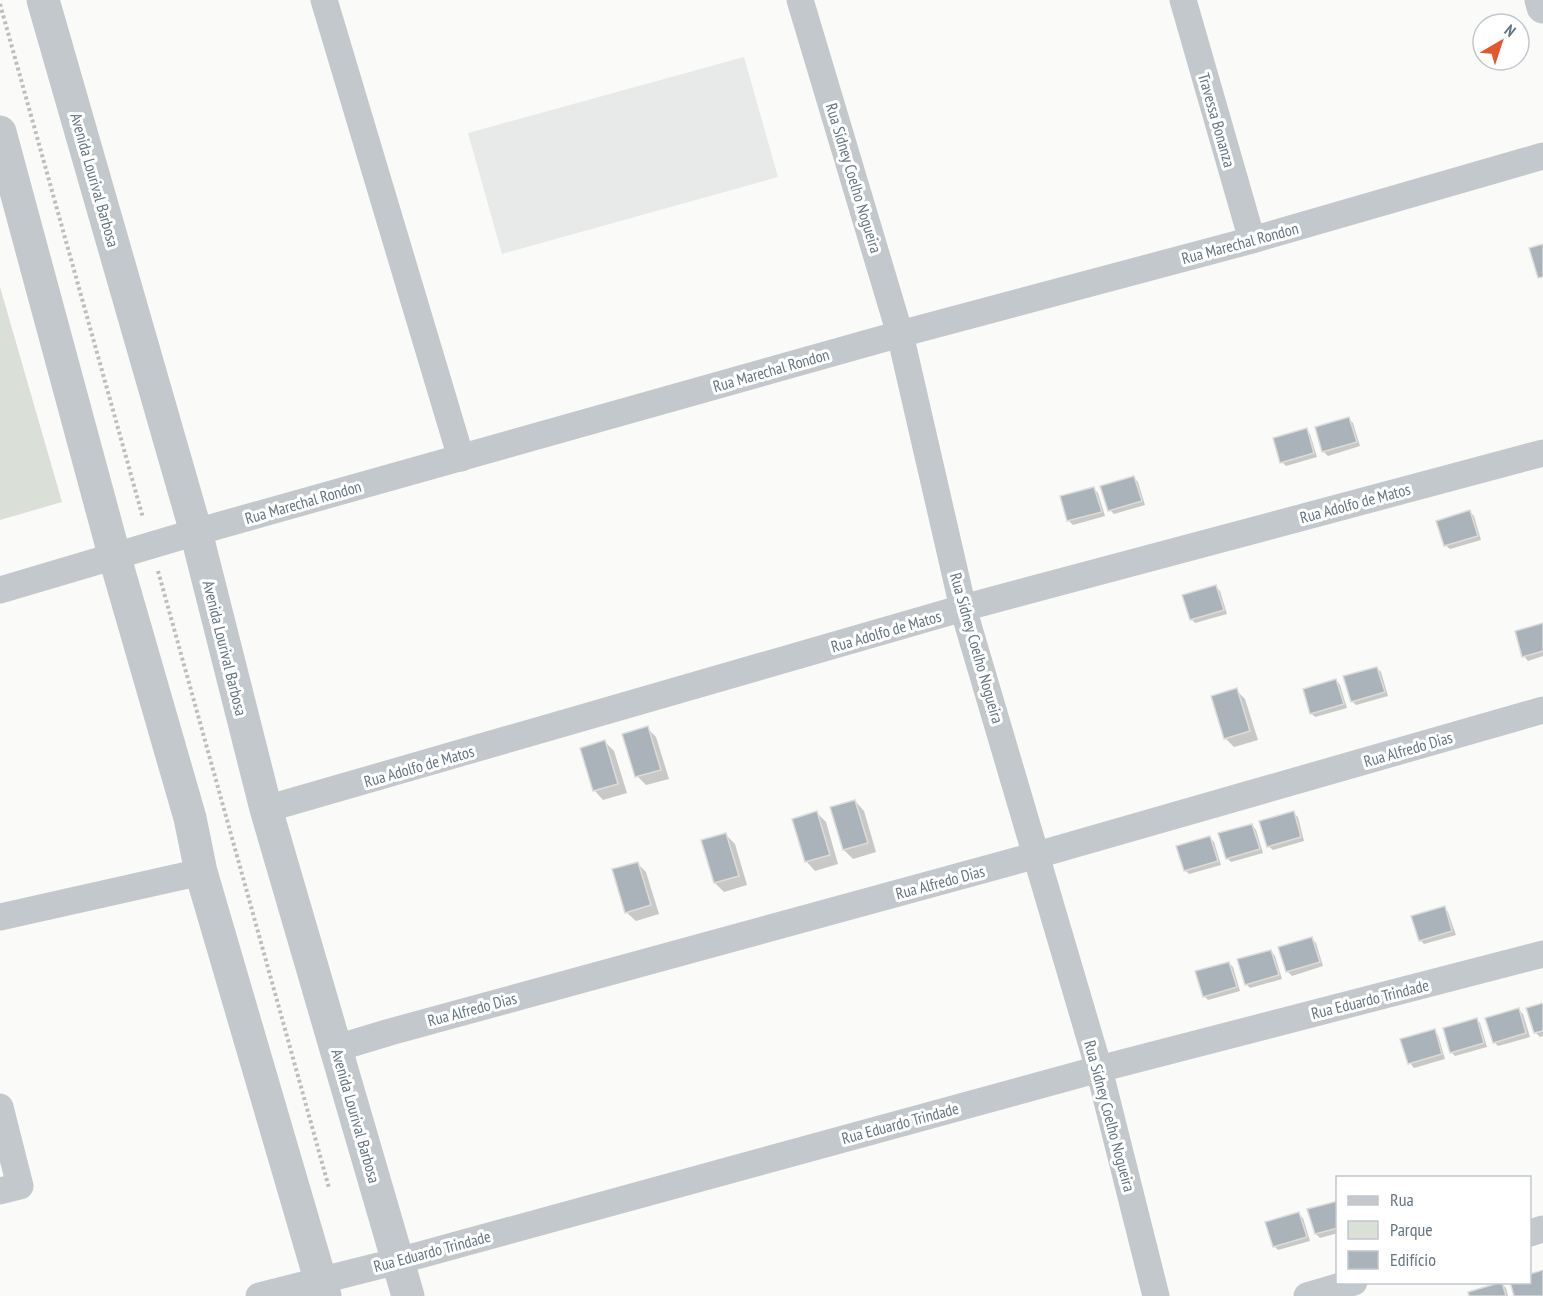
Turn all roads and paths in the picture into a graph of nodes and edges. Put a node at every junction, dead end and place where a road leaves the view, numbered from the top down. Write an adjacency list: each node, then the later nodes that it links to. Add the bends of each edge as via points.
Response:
1 (43, 0): 14 (street, Avenida Lourival Barbosa)
2 (324, 0): 13 (street)
3 (800, 0): 11 (street, Rua Sidney Coelho Nogueira)
4 (1182, 0): 10 (street, Travessa Bonanza)
5 (1541, 0): 7 (street)
6 (0, 4): 15 (path)
7 (1543, 7)
8 (0, 132): 16 (street)
9 (1543, 156): 10 (street, Rua Marechal Rondon)
10 (1252, 240): 11 (street, Rua Marechal Rondon)
11 (900, 334): 13 (street, Rua Marechal Rondon); 18 (street, Rua Sidney Coelho Nogueira)
12 (1543, 453): 18 (street, Rua Adolfo de Matos)
13 (460, 458): 14 (street, Rua Marechal Rondon)
14 (196, 532): 15 (street, Rua Marechal Rondon); 20 (street, Avenida Lourival Barbosa)
15 (151, 546): 16 (street, Rua Marechal Rondon); 29 (path)
16 (115, 558): 17 (street, Rua Marechal Rondon); 22 (street, via 190,818)
17 (0, 590)
18 (963, 608): 20 (street, Rua Adolfo de Matos); 21 (street, Rua Sidney Coelho Nogueira)
19 (1543, 710): 21 (street, Rua Alfredo Dias)
20 (266, 809): 25 (street, Avenida Lourival Barbosa)
21 (1037, 855): 25 (street, Rua Alfredo Dias); 26 (street, Rua Sidney Coelho Nogueira)
22 (201, 872): 23 (street); 32 (street)
23 (0, 917)
24 (1543, 954): 26 (street, Rua Eduardo Trindade)
25 (336, 1048): 30 (street, Avenida Lourival Barbosa)
26 (1099, 1069): 30 (street, Rua Eduardo Trindade); 35 (street, Rua Sidney Coelho Nogueira)
27 (0, 1107): 28 (street, via 20,1186)
28 (0, 1191)
29 (330, 1191)
30 (398, 1261): 32 (street, Rua Eduardo Trindade); 34 (street, Avenida Lourival Barbosa)
31 (1347, 1284): 36 (street)
32 (322, 1288): 33 (street, Rua Eduardo Trindade)
33 (259, 1296)
34 (408, 1296)
35 (1156, 1296)
36 (1307, 1296)

